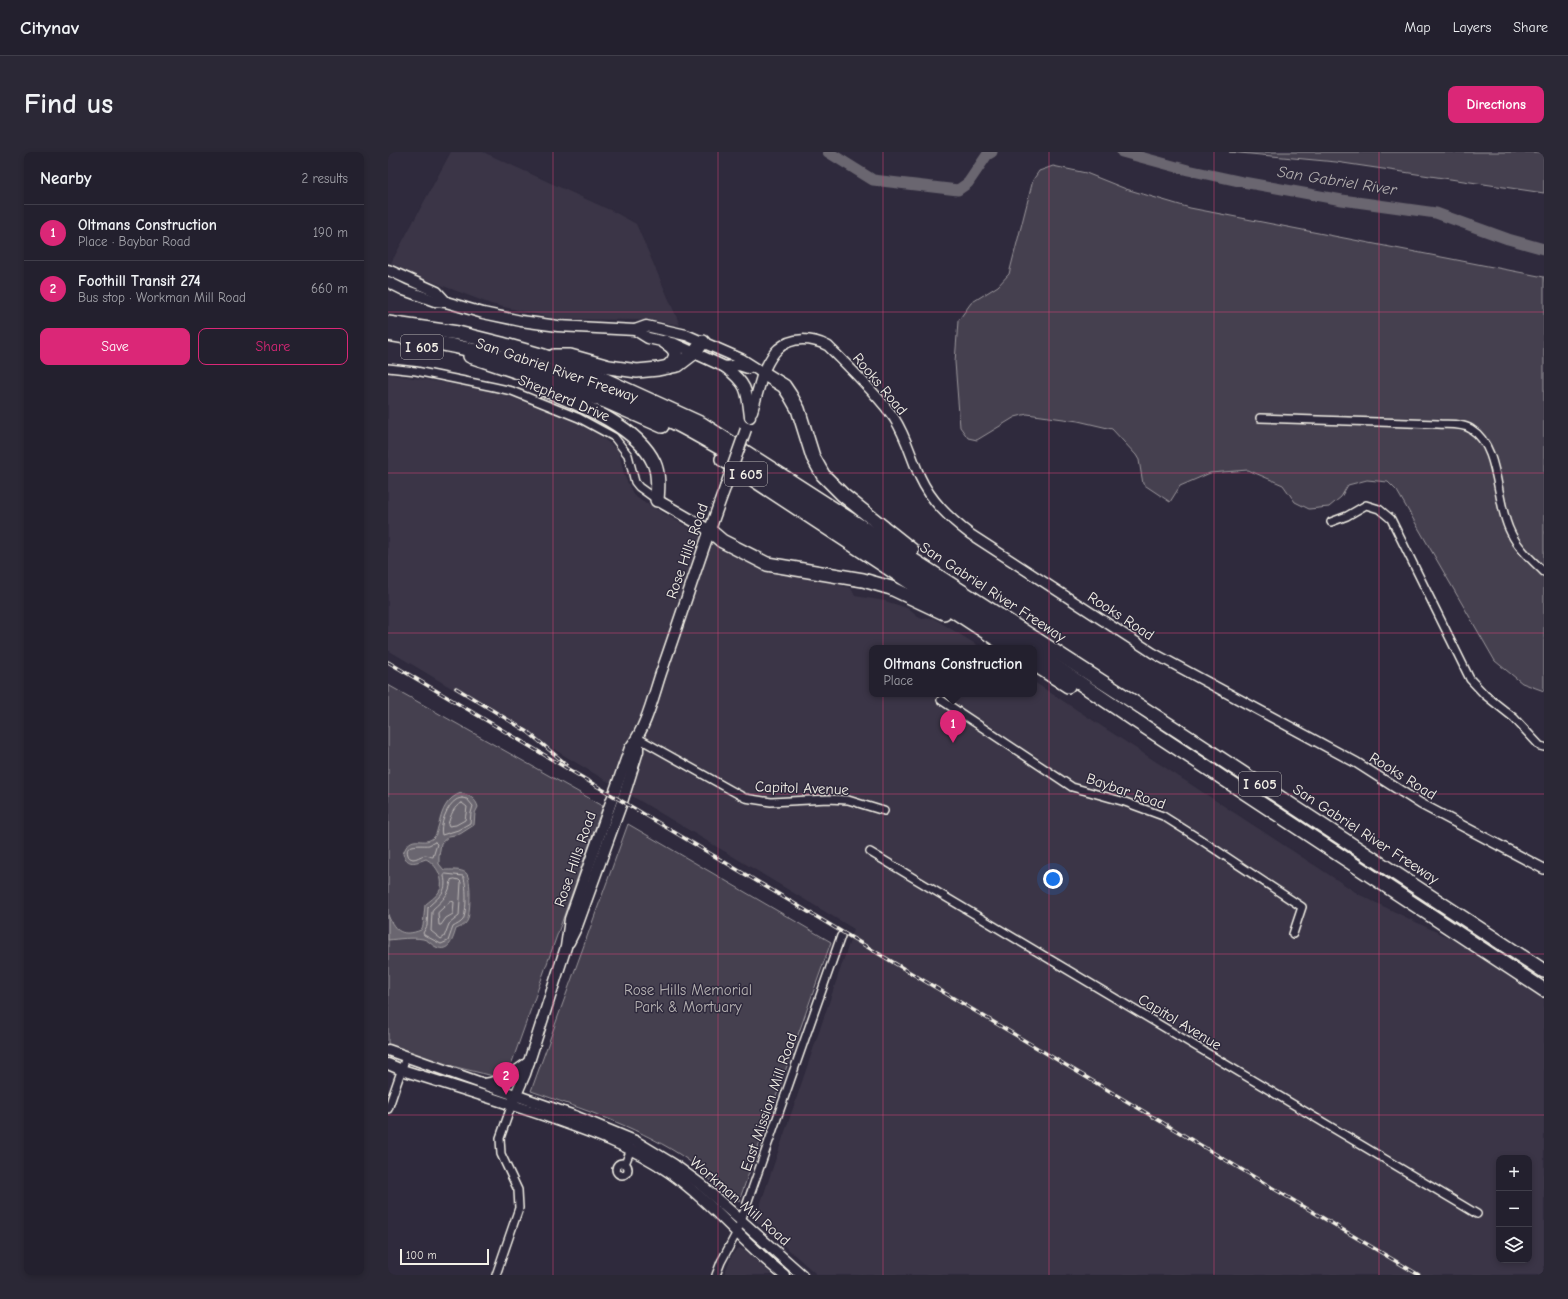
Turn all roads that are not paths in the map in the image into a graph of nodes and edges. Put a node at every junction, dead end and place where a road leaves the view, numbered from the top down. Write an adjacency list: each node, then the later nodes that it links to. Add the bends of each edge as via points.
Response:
1 (388, 270): 3 (main road, via 437,292)
2 (388, 282): 3 (main road, via 429,299)
3 (446, 302): 6 (main road, via 521,321 558,326)
4 (388, 323): 12 (highway, San Gabriel River Freeway / I 605, via 458,333)
5 (388, 330): 17 (highway, via 495,350 588,380)
6 (635, 330): 9 (main road, via 648,338); 10 (main road, via 646,326 686,335)
7 (388, 334): 28 (highway, via 454,345 522,362 552,371 646,409 750,465)
8 (388, 342): 11 (highway, San Gabriel River Freeway / I 605)
9 (665, 342): 10 (main road); 14 (highway, via 675,350 676,355)
10 (699, 347): 13 (main road); 14 (highway, via 678,365); 16 (main road, via 741,359)
11 (456, 352): 20 (highway, via 608,418 631,435 654,463 658,485); 27 (highway, San Gabriel River Freeway / I 605, via 605,401 689,438)
12 (544, 356): 14 (highway, via 570,356 609,367 636,371); 17 (highway, San Gabriel River Freeway / I 605)
13 (725, 366): 16 (main road, via 739,365); 18 (main road, via 739,378 746,389)
14 (668, 367)
15 (388, 368): 20 (street, Shepherd Drive, via 416,371 506,390 579,418 614,437 628,455 638,487)
16 (763, 373): 18 (main road, Rose Hills Road); 25 (highway, via 784,386 790,395 798,409 813,457 823,475 844,495); 38 (street, Rooks Road, via 778,348 792,341 807,339 828,346 893,417 904,436 920,477 933,499 950,518 970,534 1153,653 1357,763 1421,804)
17 (602, 378): 23 (highway, San Gabriel River Freeway / I 605, via 702,424)
18 (750, 417): 22 (main road, Rose Hills Road, bridge)
19 (1260, 418): 24 (street, via 1438,424 1471,428 1488,447 1500,502 1511,532 1520,547)
20 (657, 500): 22 (main road, Shepherd Drive)
21 (1331, 522): 35 (street, via 1366,505 1379,509 1391,519 1470,679)
22 (709, 530): 26 (highway, via 722,541 767,564 863,580 890,588); 34 (main road, Rose Hills Road)
23 (887, 542): 25 (highway, San Gabriel River Freeway / I 605); 29 (highway, via 896,557)
24 (1544, 572)
25 (974, 599): 41 (highway, San Gabriel River Freeway / I 605)
26 (1003, 645)
27 (1004, 645)
28 (1023, 645)
29 (1033, 645)
30 (1037, 648): 42 (highway)
31 (1037, 654): 43 (highway)
32 (1037, 666): 44 (highway, I 605)
33 (941, 700): 39 (street, Baybar Road, via 1072,787 1163,816 1198,838 1302,907)
34 (638, 738): 36 (street, Capitol Avenue, via 745,798 771,802 848,800); 47 (main road, Rose Hills Road, via 630,748 570,919 566,947)
35 (1544, 747)
36 (884, 810)
37 (870, 852): 55 (street, Capitol Avenue)
38 (1544, 869)
39 (1294, 934)
40 (841, 936): 56 (street, East Mission Mill Road)
41 (1544, 971)
42 (1544, 980)
43 (1544, 990)
44 (1544, 998)
45 (388, 1050): 46 (main road, Workman Mill Road)
46 (406, 1057): 49 (street); 50 (main road, Workman Mill Road)
47 (529, 1062): 50 (main road, via 508,1078); 51 (main road, Rose Hills Road)
48 (388, 1064): 49 (main road, Workman Mill Road)
49 (402, 1070): 51 (main road, Workman Mill Road); 52 (street)
50 (485, 1084): 51 (main road, Workman Mill Road)
51 (514, 1100): 53 (main road, Workman Mill Road, via 581,1128); 53 (main road, Workman Mill Road, via 585,1120); 58 (street, via 500,1138 501,1154 518,1190 519,1208)
52 (388, 1109)
53 (633, 1145): 54 (street); 56 (main road, Workman Mill Road, via 673,1164 700,1184); 57 (main road, Workman Mill Road, via 695,1191)
54 (626, 1162)
55 (1477, 1214)
56 (741, 1221): 57 (street, East Mission Mill Road); 61 (main road, Workman Mill Road)
57 (737, 1232): 59 (street, East Mission Mill Road); 60 (main road, Workman Mill Road)
58 (496, 1275)
59 (716, 1275)
60 (784, 1275)
61 (802, 1275)

